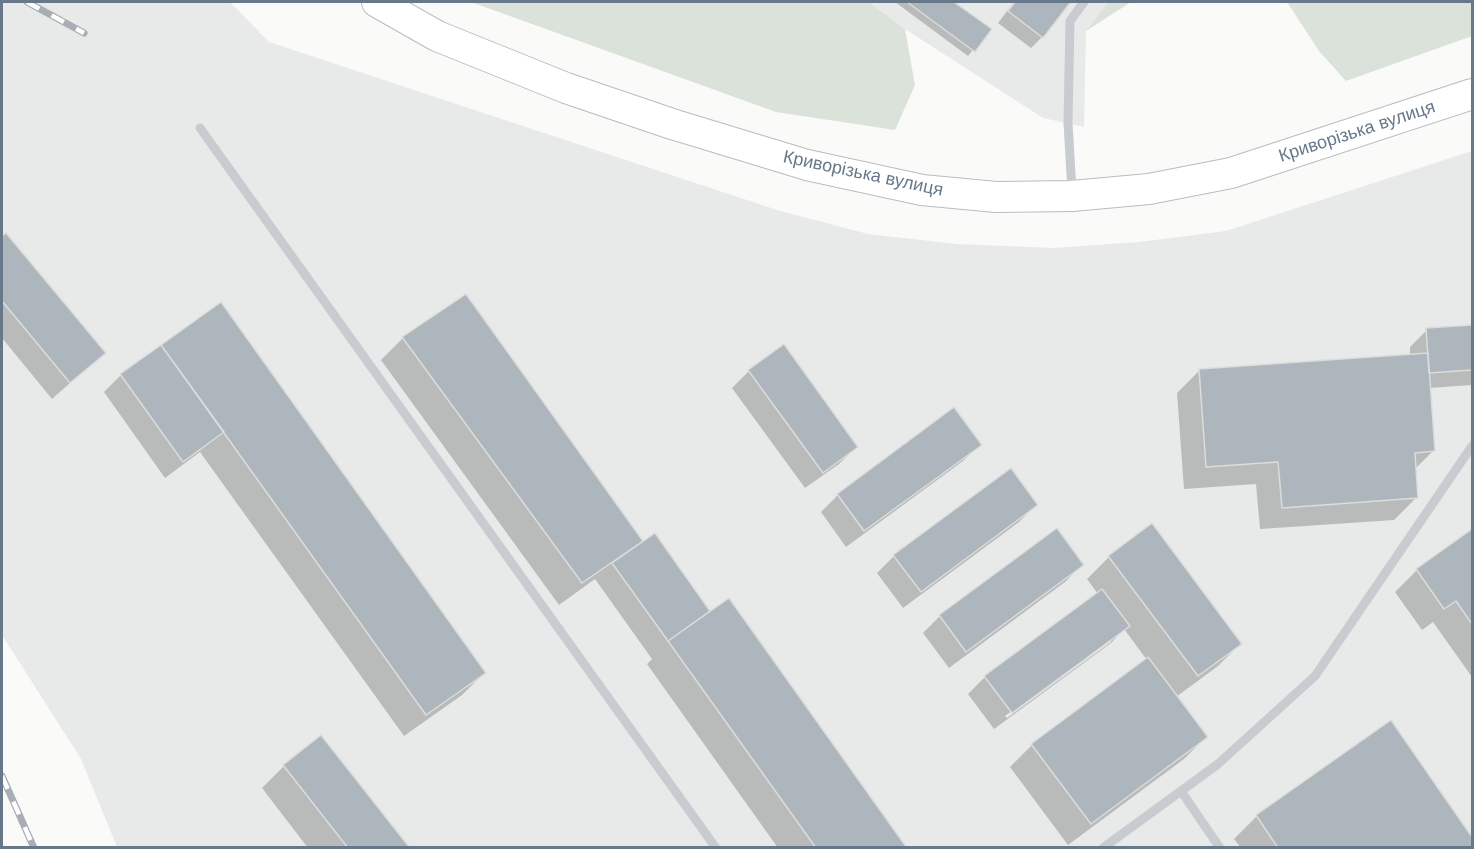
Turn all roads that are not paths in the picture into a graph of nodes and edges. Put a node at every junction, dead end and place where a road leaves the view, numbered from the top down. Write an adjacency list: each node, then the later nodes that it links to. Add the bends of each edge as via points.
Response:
1 (377, 2): 5 (main road, Криворізька вулиця, via 437,36 566,88 807,165 922,190 996,196)
2 (1084, 2): 5 (lane, via 1070,21 1068,123)
3 (1473, 94): 5 (main road, Криворізька вулиця, via 1231,173 1149,189)
4 (200, 128): 8 (lane)
5 (1072, 196)
6 (1473, 446): 7 (lane, via 1315,676 1218,764)
7 (1181, 791): 9 (lane); 10 (lane)
8 (716, 848)
9 (1103, 848)
10 (1220, 848)

